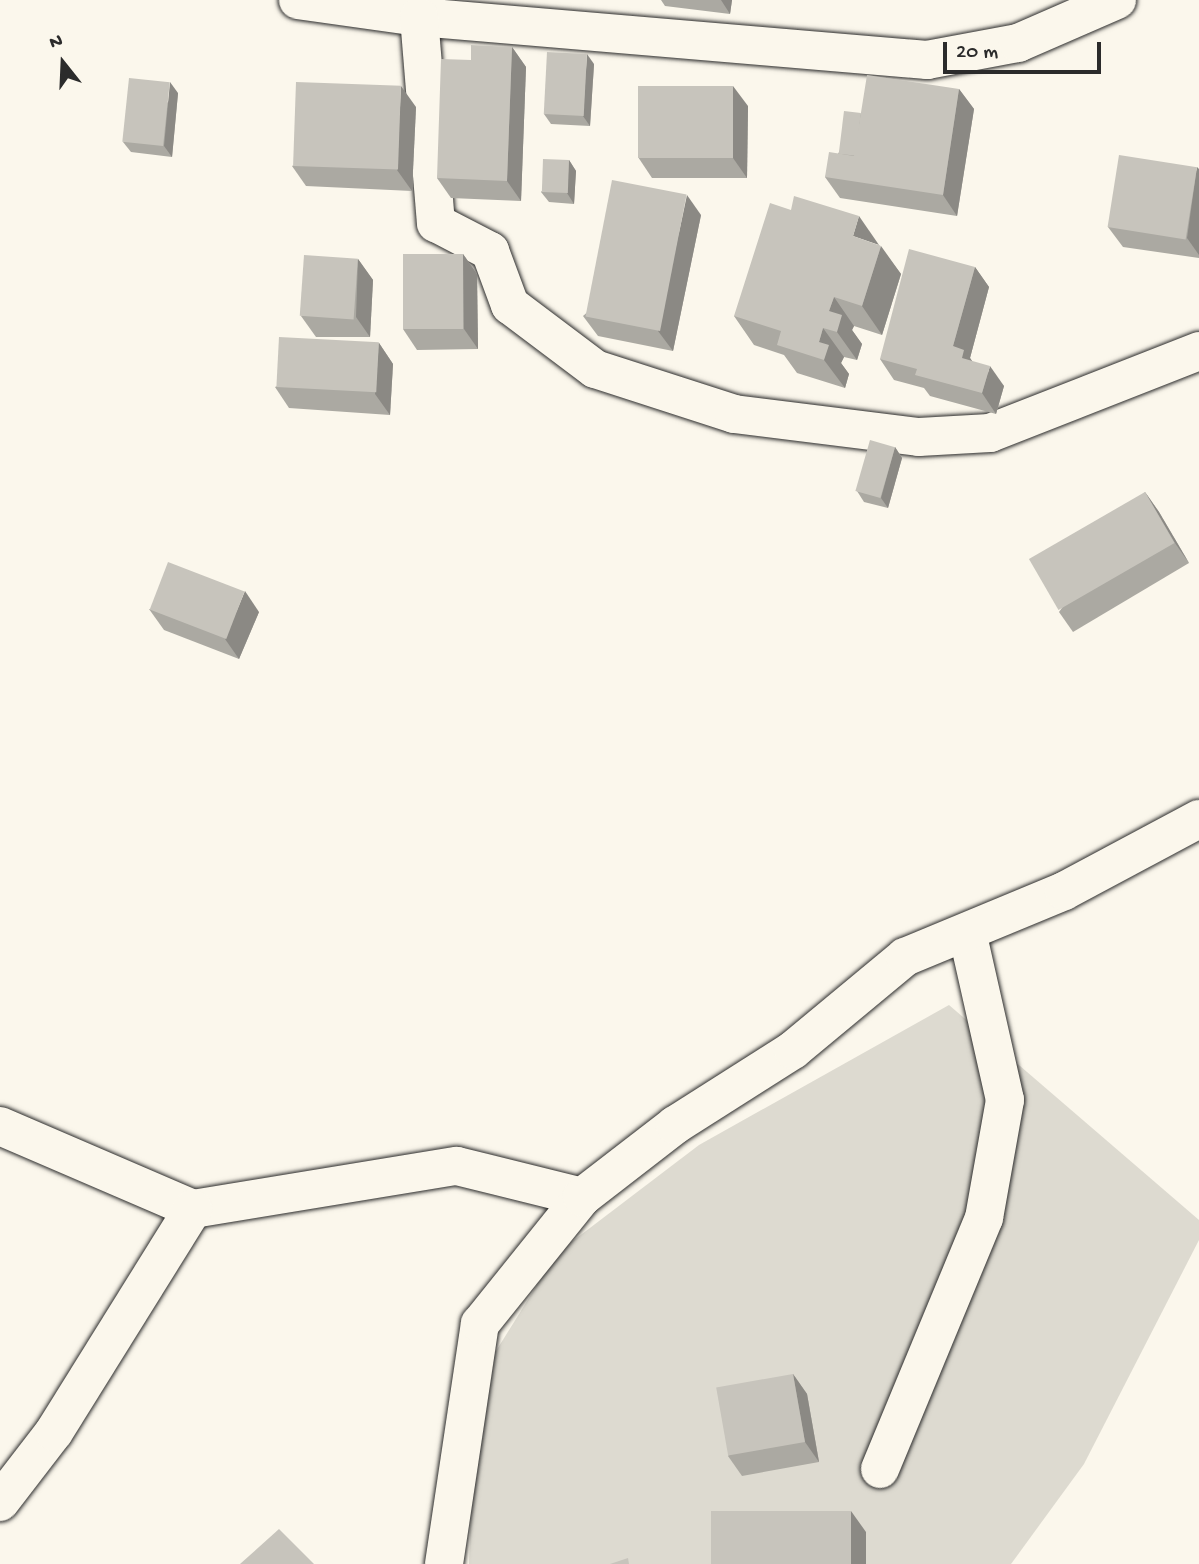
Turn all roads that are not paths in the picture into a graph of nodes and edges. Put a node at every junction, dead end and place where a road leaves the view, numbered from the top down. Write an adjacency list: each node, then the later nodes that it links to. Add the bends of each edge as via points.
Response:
1 (298, 0): 3 (street)
2 (1116, 0): 3 (street, via 1018,43 927,60)
3 (419, 17): 4 (street, via 436,223 490,251 510,305 595,369 734,414 919,437 990,433)
4 (1199, 351)
5 (1199, 820): 6 (street, via 1064,891)
6 (967, 932): 8 (street, via 905,957 793,1050 675,1125); 10 (street, via 1005,1100 984,1218)
7 (0, 1126): 9 (street)
8 (582, 1197): 9 (street, via 457,1166); 12 (street, via 480,1324)
9 (193, 1209): 11 (street, via 54,1432)
10 (880, 1469)
11 (0, 1502)
12 (444, 1564)

